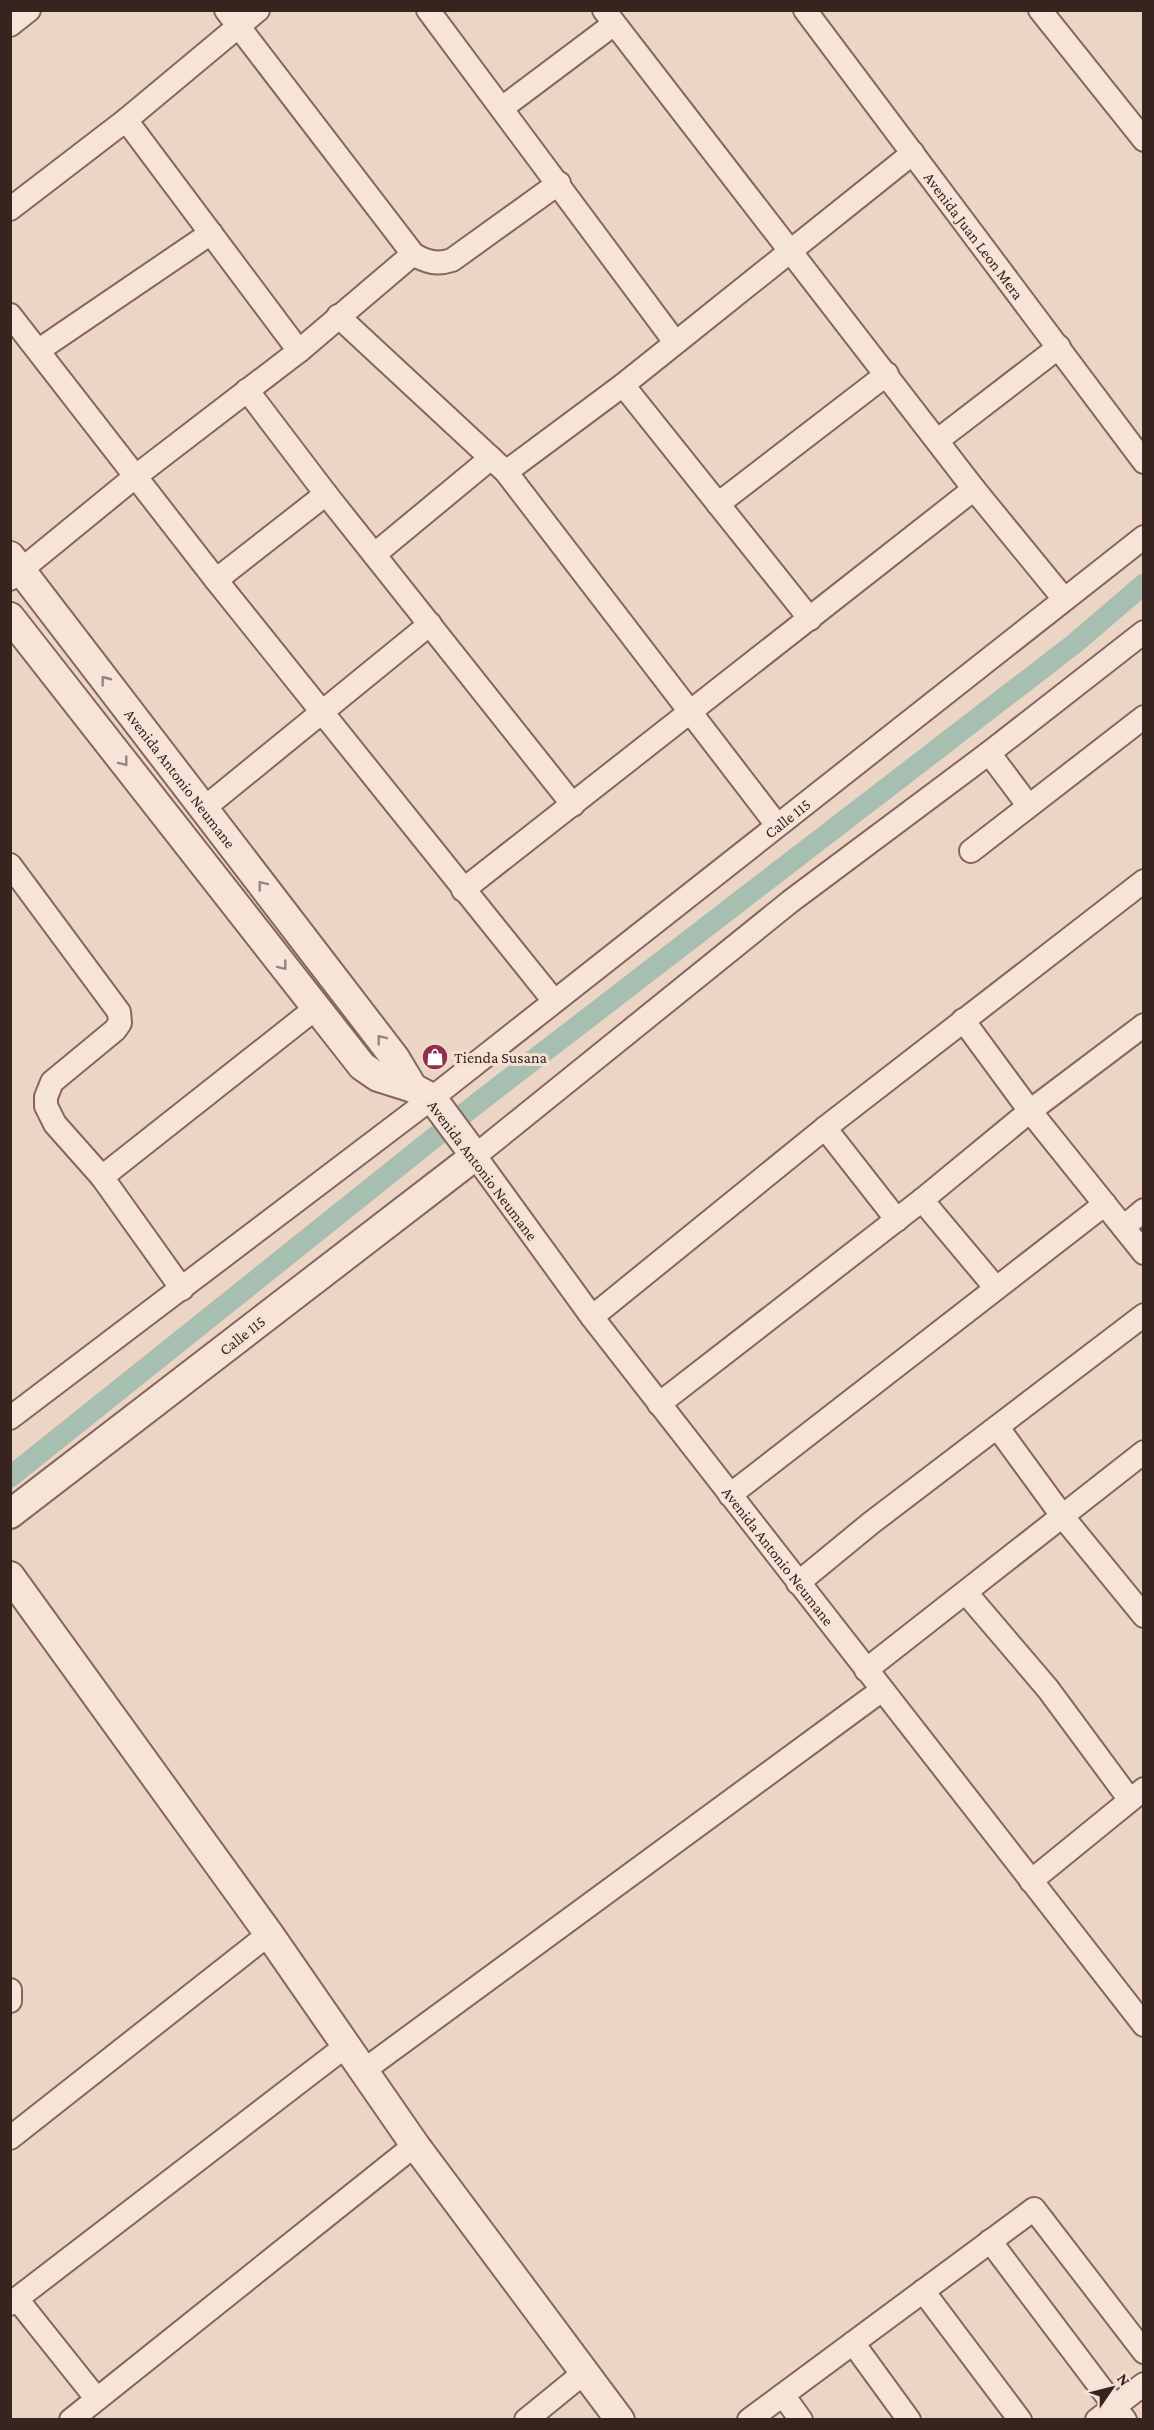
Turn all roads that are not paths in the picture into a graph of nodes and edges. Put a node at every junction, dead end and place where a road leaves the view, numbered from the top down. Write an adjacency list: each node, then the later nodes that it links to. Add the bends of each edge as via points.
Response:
1 (29, 10): 8 (street)
2 (258, 10): 7 (street)
3 (428, 10): 9 (street)
4 (805, 10): 12 (street, Avenida Juan Leon Mera)
5 (1040, 10): 11 (street)
6 (607, 14): 9 (street); 16 (street)
7 (232, 18): 10 (street); 17 (street)
8 (10, 25)
9 (502, 108): 13 (street)
10 (126, 120): 14 (street); 15 (street)
11 (1143, 140)
12 (914, 153): 16 (street); 21 (street, Avenida Juan Leon Mera)
13 (559, 183): 17 (street, via 452,260 434,263); 20 (street)
14 (10, 209)
15 (211, 233): 22 (street); 23 (street)
16 (791, 253): 20 (street); 24 (street)
17 (413, 255): 19 (street)
18 (10, 315): 22 (street)
19 (338, 316): 23 (street); 29 (street)
20 (675, 342): 25 (street)
21 (1059, 347): 27 (street); 28 (street, Avenida Juan Leon Mera)
22 (39, 350): 30 (street)
23 (298, 351): 26 (street)
24 (887, 374): 27 (street); 33 (street)
25 (623, 385): 29 (street); 33 (street)
26 (247, 390): 30 (street); 32 (street)
27 (938, 440): 31 (street)
28 (1143, 462)
29 (498, 465): 35 (street); 44 (street)
30 (136, 476): 36 (street); 37 (street)
31 (974, 489): 38 (street); 40 (street)
32 (326, 494): 35 (street); 37 (street)
33 (718, 504): 40 (street)
34 (1143, 537): 38 (street, Calle 115)
35 (375, 554): 41 (street)
36 (14, 568): 49 (street, Avenida Antonio Neumane, one-way to 36)
37 (216, 580): 43 (street)
38 (1064, 599): 50 (street, Calle 115)
39 (10, 617): 56 (street, Avenida Antonio Neumane, one-way to 56)
40 (810, 619): 44 (street)
41 (430, 624): 43 (street); 47 (street)
42 (1143, 632): 46 (street)
43 (321, 712): 49 (street); 54 (street)
44 (692, 712): 47 (street); 50 (street)
45 (1143, 717): 48 (street)
46 (989, 753): 48 (street); 62 (street, via 791,901)
47 (573, 805): 54 (street)
48 (1028, 805): 51 (street)
49 (203, 809): 59 (street, Avenida Antonio Neumane, one-way to 49)
50 (777, 825): 55 (street, Calle 115)
51 (971, 851)
52 (10, 865): 63 (street, via 119,1012 120,1023 115,1030 52,1082 46,1097 55,1124)
53 (1143, 881): 57 (street)
54 (463, 890): 55 (street)
55 (554, 1001): 59 (street, Calle 115)
56 (316, 1008): 59 (street, Avenida Antonio Neumane, via 362,1066 378,1077); 63 (street)
57 (963, 1020): 60 (street); 61 (street)
58 (1143, 1025): 60 (street)
59 (427, 1097): 62 (street, Avenida Antonio Neumane); 71 (street, Calle 115)
60 (1030, 1111): 64 (street); 65 (street)
61 (825, 1128): 67 (street); 73 (street)
62 (471, 1151): 73 (street, Avenida Antonio Neumane); 79 (street, Calle 115)
63 (102, 1177): 71 (street)
64 (922, 1200): 67 (street); 70 (street)
65 (1105, 1204): 68 (street); 70 (street)
66 (1143, 1210): 68 (street)
67 (897, 1220): 74 (street)
68 (1125, 1226): 69 (street)
69 (1143, 1253)
70 (995, 1287): 78 (street)
71 (182, 1289): 75 (street, Calle 115)
72 (1143, 1315): 76 (street)
73 (592, 1317): 74 (street, Avenida Antonio Neumane)
74 (659, 1404): 78 (street, Avenida Antonio Neumane)
75 (10, 1418)
76 (999, 1428): 80 (street); 82 (street)
77 (1143, 1452): 80 (street)
78 (730, 1495): 82 (street, Avenida Antonio Neumane)
79 (10, 1514)
80 (1063, 1517): 83 (street); 84 (street)
81 (10, 1576): 89 (street)
82 (798, 1582): 85 (street, Avenida Antonio Neumane)
83 (967, 1594): 85 (street); 87 (street)
84 (1142, 1612)
85 (866, 1670): 86 (street, Avenida Antonio Neumane)
86 (882, 1690): 88 (street, Avenida Antonio Neumane); 94 (street)
87 (1137, 1794): 88 (street)
88 (1031, 1881): 92 (street, Avenida Antonio Neumane)
89 (269, 1934): 93 (street); 95 (street)
90 (10, 1990): 91 (street)
91 (10, 2001)
92 (1143, 2025)
93 (346, 2046): 94 (street); 99 (street)
94 (363, 2071): 96 (street)
95 (10, 2138)
96 (415, 2145): 102 (street); 105 (street)
97 (990, 2241): 98 (street); 101 (street, via 1034,2209); 106 (street)
98 (923, 2291): 100 (street); 113 (street)
99 (14, 2302): 105 (street)
100 (853, 2343): 104 (street); 112 (street)
101 (1143, 2352)
102 (585, 2372): 108 (street); 109 (street)
103 (1143, 2384): 106 (street)
104 (783, 2395): 110 (street); 111 (street)
105 (96, 2398): 107 (street)
106 (1112, 2415)
107 (71, 2420)
108 (526, 2420)
109 (620, 2420)
110 (749, 2420)
111 (801, 2420)
112 (909, 2420)
113 (1020, 2420)

